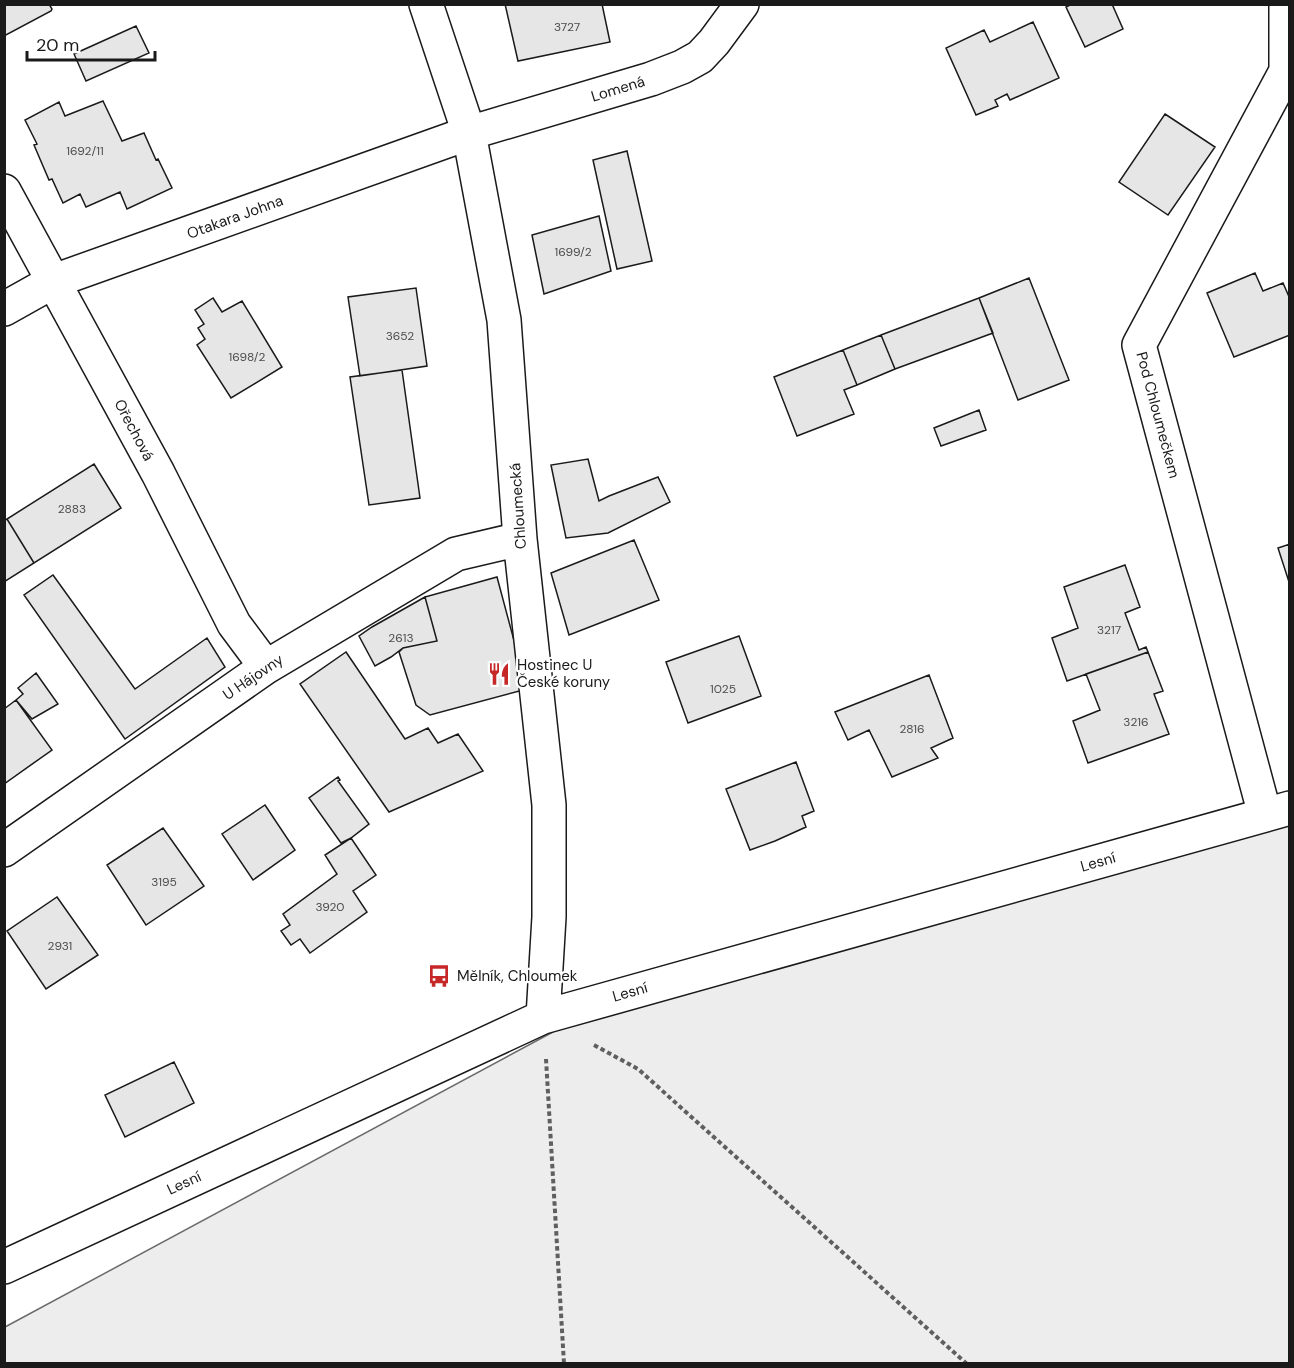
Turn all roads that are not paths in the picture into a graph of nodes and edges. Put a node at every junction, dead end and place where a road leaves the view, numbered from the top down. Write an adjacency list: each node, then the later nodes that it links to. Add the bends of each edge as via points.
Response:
1 (426, 4): 4 (street, Chloumecká)
2 (742, 4): 4 (street, Lomená, via 700,57 682,67)
3 (1286, 4): 10 (street, Pod Chloumečkem, via 1286,71 1139,345)
4 (469, 133): 6 (street, Otakara Johna); 8 (street, Chloumecká, via 504,320)
5 (4, 191): 6 (street, Ořechová)
6 (54, 281): 7 (street, Otakara Johna); 9 (street, Ořechová, via 234,624)
7 (4, 309)
8 (520, 539): 9 (street, U Hájovny, via 456,554); 12 (street, Chloumecká, via 549,805 549,916)
9 (266, 667): 11 (street, U Hájovny)
10 (1277, 811): 12 (street, Lesní)
11 (4, 850)
12 (543, 1017): 13 (street, Lesní)
13 (4, 1267)

